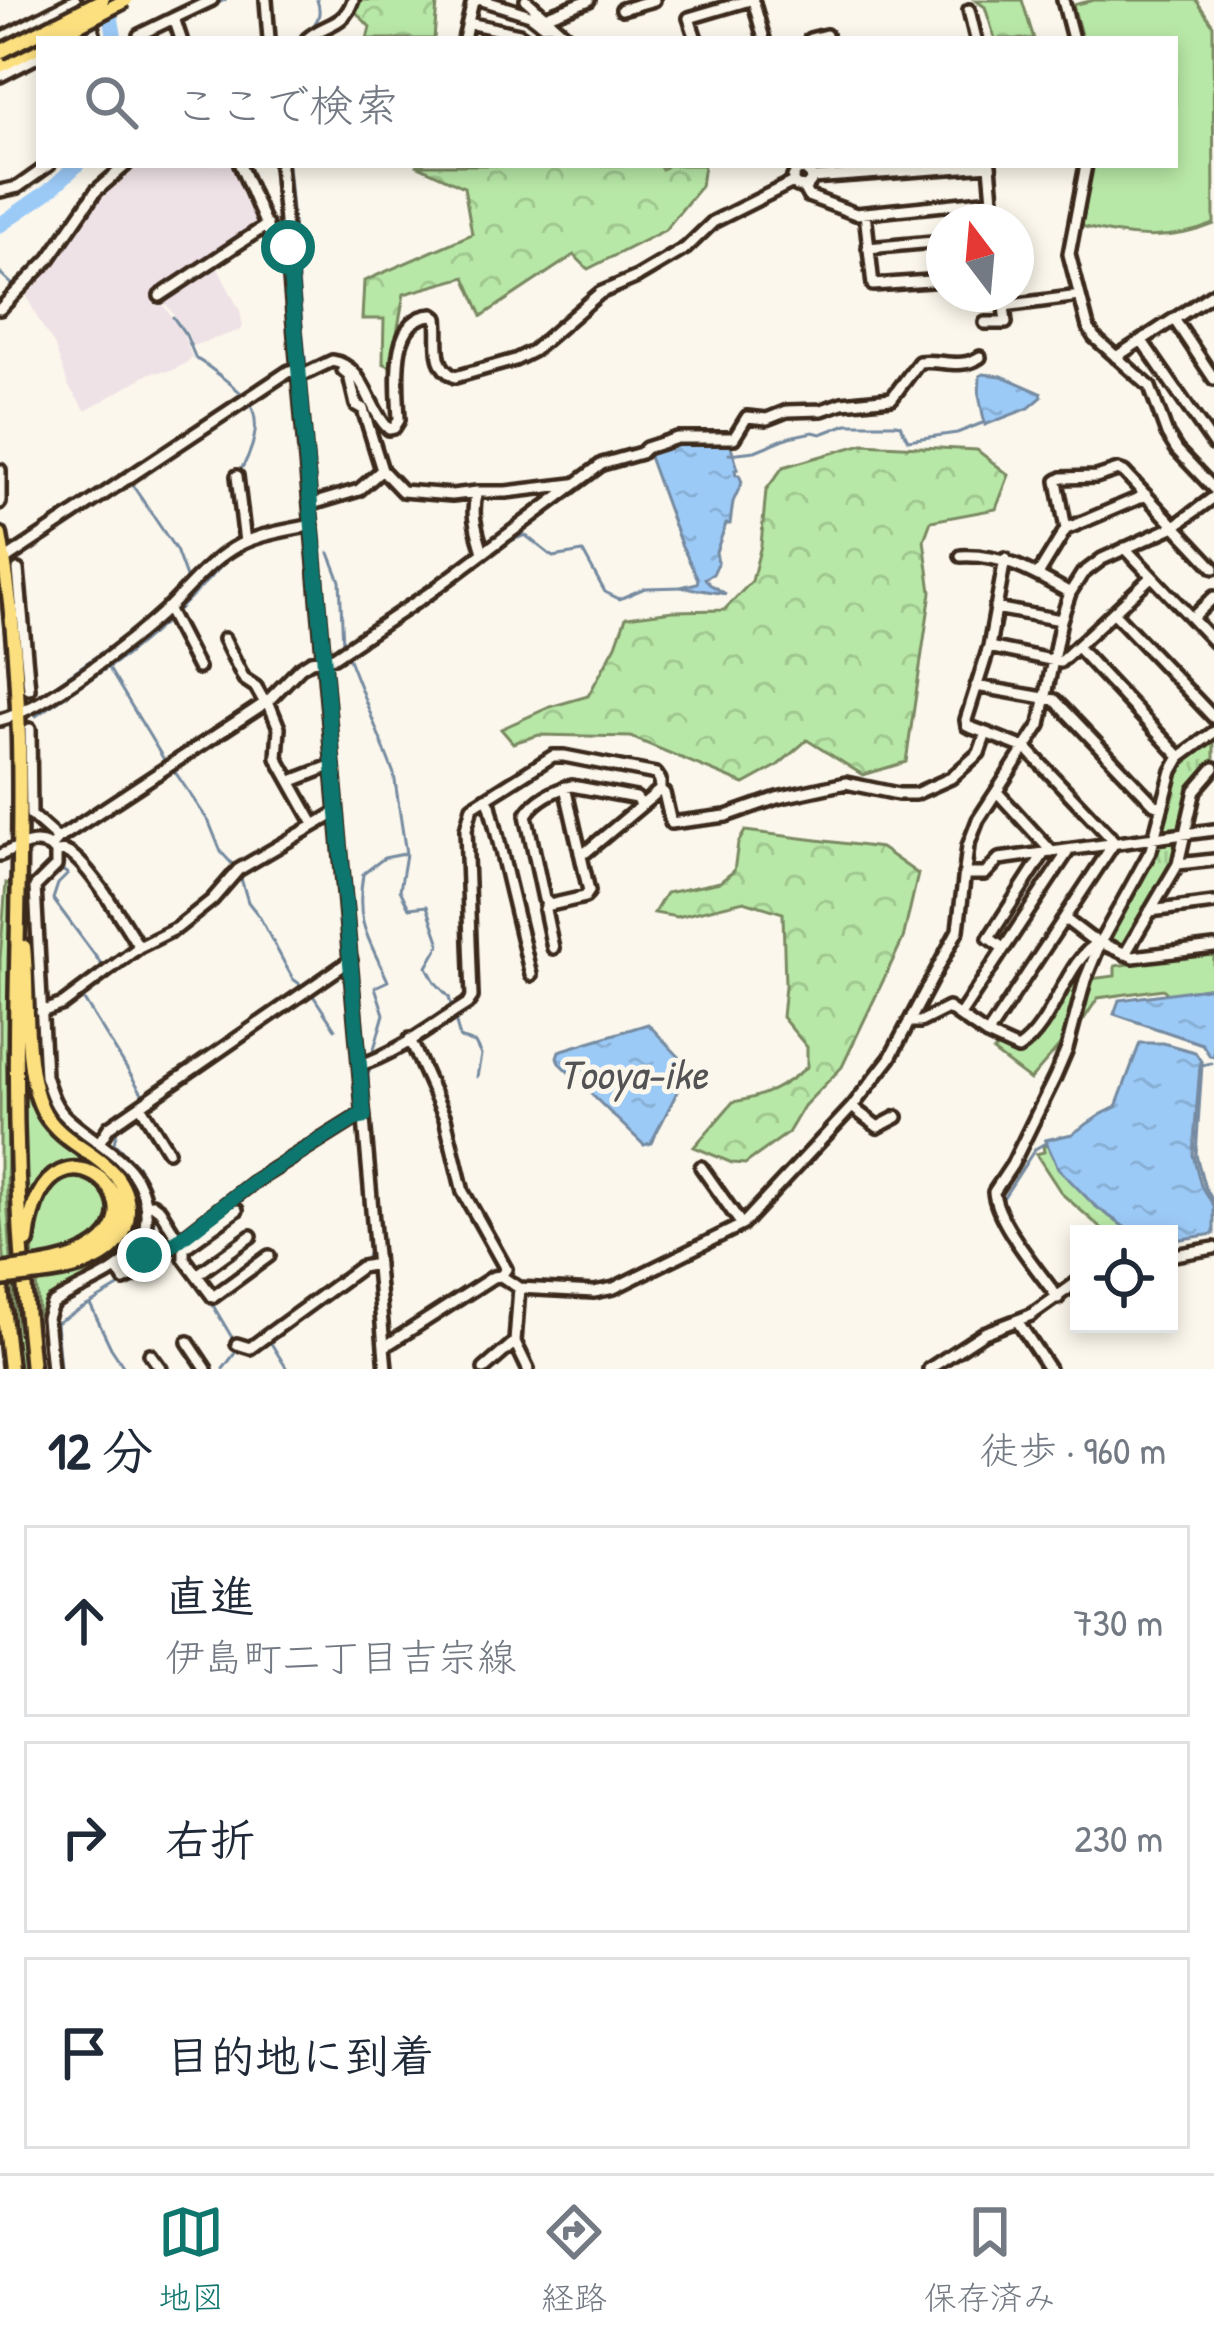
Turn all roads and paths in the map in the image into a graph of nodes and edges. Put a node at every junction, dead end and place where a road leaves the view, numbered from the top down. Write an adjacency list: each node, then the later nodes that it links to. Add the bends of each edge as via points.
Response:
1 (76, 0): 21 (street); 33 (street)
2 (87, 0): 22 (street)
3 (102, 0): 35 (highway, bridge)
4 (126, 0): 20 (highway, bridge)
5 (266, 0): 24 (street)
6 (353, 0): 25 (street, via 339,22)
7 (480, 0): 16 (street, via 543,25); 18 (street)
8 (526, 0): 16 (street)
9 (589, 0): 16 (street)
10 (655, 0): 14 (street)
11 (751, 0): 29 (street, via 689,18); 30 (street)
12 (1064, 0): 32 (street)
13 (208, 1): 17 (street)
14 (622, 9)
15 (969, 10): 31 (street)
16 (548, 19): 28 (street)
17 (176, 21): 19 (street); 23 (street)
18 (468, 23): 26 (street); 27 (street)
19 (139, 35)
20 (58, 36)
21 (77, 36)
22 (94, 36)
23 (180, 36)
24 (269, 36)
25 (310, 36)
26 (465, 36)
27 (522, 36)
28 (567, 36)
29 (695, 36)
30 (763, 36)
31 (975, 36)
32 (1071, 36)
33 (0, 39)
34 (36, 48): 37 (highway)
35 (0, 52)
36 (36, 58): 38 (street)
37 (0, 66)
38 (0, 76)
39 (45, 168): 49 (street)
40 (120, 168): 63 (street)
41 (241, 168): 53 (street)
42 (280, 168): 55 (street)
43 (798, 168): 48 (street)
44 (928, 168): 47 (street)
45 (990, 168): 50 (street)
46 (1085, 168): 60 (street, via 1069,254)
47 (867, 171): 48 (street)
48 (802, 183): 52 (street, via 808,196); 70 (street, via 713,222 686,248 600,293 515,360 448,374 438,358 436,318 418,317 398,357 394,428 385,428 355,373)
49 (0, 191)
50 (993, 200): 51 (street); 52 (street)
51 (994, 204)
52 (865, 213): 56 (street)
53 (267, 225): 55 (street, via 274,244); 59 (street)
54 (926, 243): 56 (street)
55 (288, 247): 71 (street)
56 (868, 248): 57 (street, via 877,286)
57 (926, 282)
58 (1210, 295): 62 (street); 65 (street)
59 (160, 296)
60 (1079, 296): 61 (street); 69 (street, via 1088,327)
61 (1034, 298)
62 (1214, 308)
63 (0, 309)
64 (1005, 312): 66 (street, via 1006,323)
65 (1174, 319): 67 (street); 72 (street)
66 (985, 322)
67 (1142, 340): 69 (street); 73 (street)
68 (980, 357): 77 (street, via 957,365 919,362 892,398 747,417 734,438 677,438 602,464)
69 (1116, 357): 78 (street, via 1150,387 1177,450)
70 (338, 361): 71 (street); 74 (street)
71 (298, 374): 82 (street); 92 (street, via 284,373)
72 (1214, 379)
73 (1214, 446)
74 (382, 470): 79 (street, via 411,494); 82 (street, via 359,490)
75 (1, 474): 81 (street)
76 (237, 476): 87 (street)
77 (573, 484): 79 (street); 89 (street)
78 (1213, 485): 84 (street)
79 (477, 492): 89 (street, via 473,518)
80 (1146, 495): 84 (street); 85 (street); 85 (street, via 1118,470 1062,478)
81 (0, 503)
82 (312, 504): 83 (street)
83 (312, 525): 87 (street); 112 (street)
84 (1175, 526): 88 (street); 93 (street)
85 (1066, 530): 95 (street)
86 (0, 535): 92 (highway)
87 (244, 542): 102 (street, via 213,563)
88 (1125, 548): 96 (street); 98 (street, via 1082,574)
89 (483, 552): 112 (street)
90 (961, 556): 91 (street)
91 (1005, 559): 95 (street); 100 (street)
92 (2, 561): 97 (highway)
93 (1214, 568)
94 (18, 570): 103 (street)
95 (1038, 575): 98 (street)
96 (1151, 577): 101 (street); 104 (street)
97 (9, 592): 103 (street); 109 (highway)
98 (1070, 593): 105 (street)
99 (1214, 597): 104 (street)
100 (995, 608): 105 (street); 110 (street)
101 (1114, 613): 111 (street); 120 (street)
102 (170, 614): 114 (street); 119 (street)
103 (22, 616): 106 (street)
104 (1192, 618): 108 (street)
105 (1061, 620): 113 (street)
106 (24, 633): 109 (street); 116 (street)
107 (224, 639): 118 (street, via 244,679)
108 (1214, 642)
109 (13, 646): 119 (highway)
110 (988, 647): 113 (street); 115 (street)
111 (1078, 648): 113 (street); 127 (street)
112 (324, 659): 118 (street, via 300,668); 128 (street)
113 (1054, 660): 117 (street)
114 (198, 668)
115 (976, 686): 117 (street); 124 (street, via 967,726)
116 (28, 689)
117 (1046, 699): 125 (street); 140 (street)
118 (268, 702): 132 (street, via 280,728 277,758); 147 (street)
119 (18, 715): 121 (street); 126 (highway)
120 (1214, 718)
121 (0, 720)
122 (30, 729): 130 (street)
123 (1214, 732): 127 (street)
124 (986, 733): 125 (street); 135 (street, via 979,753 951,778 915,794 847,783 671,823)
125 (1027, 749): 136 (street); 146 (street)
126 (19, 752): 130 (street); 139 (highway)
127 (1180, 757): 140 (street)
128 (333, 765): 132 (street); 141 (street)
129 (1214, 768): 133 (street)
130 (31, 778): 139 (street); 147 (street, via 31,815)
131 (1214, 780): 133 (street)
132 (292, 781): 142 (street)
133 (1198, 782): 144 (street)
134 (565, 787): 138 (street, via 636,797); 151 (street); 157 (street, via 526,815)
135 (660, 790): 137 (street, via 656,774 564,756); 138 (street)
136 (998, 792): 150 (street); 155 (street, via 978,820)
137 (486, 798): 168 (street); 173 (street, via 472,807 466,829 472,997)
138 (642, 805): 151 (street)
139 (20, 806): 148 (highway)
140 (1162, 806): 145 (street)
141 (337, 812): 142 (street); 167 (street)
142 (314, 824): 162 (street, via 238,870 188,920)
143 (1214, 830): 144 (street)
144 (1187, 833): 145 (street); 154 (street)
145 (1153, 838): 146 (street); 161 (street)
146 (1114, 843): 149 (street); 160 (street)
147 (55, 846): 148 (street); 162 (street, via 94,879); 169 (street, via 56,866 35,887)
148 (20, 847): 152 (street); 156 (highway)
149 (1069, 850): 150 (street); 165 (street)
150 (1048, 853): 155 (street, via 999,859 985,874); 165 (street, via 989,938)
151 (580, 854): 157 (street, via 589,892)
152 (0, 855)
153 (1214, 860): 154 (street)
154 (1178, 864): 159 (street)
155 (964, 874): 171 (street, via 958,930)
156 (19, 886): 191 (highway); 194 (highway, via 32,1079 45,1113 118,1179 128,1208 106,1254 76,1268)
157 (547, 902): 164 (street)
158 (1214, 903): 159 (street)
159 (1150, 911): 166 (street)
160 (1065, 919): 161 (street); 172 (street)
161 (1101, 941): 166 (street); 172 (street, via 1088,948 1024,1046 1012,1049); 200 (street, via 1055,1077 994,1192 1005,1224)
162 (139, 947): 169 (street)
163 (1214, 947): 166 (street)
164 (553, 948)
165 (1004, 949): 170 (street)
166 (1125, 954)
167 (351, 960): 174 (street); 176 (street)
168 (531, 975)
169 (41, 1012): 179 (street, via 52,1099)
170 (960, 1016): 171 (street, via 949,1008); 172 (street)
171 (911, 1022): 175 (street)
172 (987, 1035)
173 (410, 1039): 174 (street); 196 (street, via 445,1118 463,1192 506,1269)
174 (360, 1065): 177 (street)
175 (852, 1107): 178 (street, via 878,1127); 184 (street)
176 (142, 1109): 179 (street); 180 (street)
177 (364, 1117): 186 (street, via 255,1181); 192 (street)
178 (897, 1117)
179 (100, 1141): 182 (street, via 130,1169)
180 (169, 1151)
181 (701, 1167): 184 (street)
182 (145, 1205): 186 (street, via 160,1210); 188 (street)
183 (237, 1210): 186 (street)
184 (742, 1226): 198 (street, via 614,1288)
185 (251, 1236): 195 (street)
186 (181, 1243): 188 (street); 195 (street)
187 (1214, 1249): 189 (street)
188 (143, 1255): 193 (street); 193 (street, via 124,1280)
189 (1178, 1255)
190 (269, 1256): 195 (street, via 213,1298)
191 (21, 1259): 194 (highway, via 34,1202 48,1181 68,1170 99,1176 110,1185 115,1227 87,1253); 208 (highway)
192 (368, 1265): 204 (street, via 250,1348); 205 (street)
193 (116, 1268): 209 (street, via 52,1304)
194 (39, 1270): 197 (highway, bridge)
195 (196, 1276)
196 (501, 1276): 198 (street); 205 (street)
197 (0, 1277): 207 (highway)
198 (519, 1288): 203 (street)
199 (1070, 1288): 200 (street)
200 (1061, 1296): 201 (street)
201 (1019, 1324): 215 (street, via 984,1334); 216 (street)
202 (188, 1342): 211 (street)
203 (515, 1342): 213 (street); 214 (street)
204 (237, 1344)
205 (385, 1347): 212 (street)
206 (150, 1354): 210 (street)
207 (10, 1369)
208 (32, 1369)
209 (52, 1369)
210 (160, 1369)
211 (206, 1369)
212 (386, 1369)
213 (484, 1369)
214 (528, 1369)
215 (929, 1369)
216 (1049, 1369)

